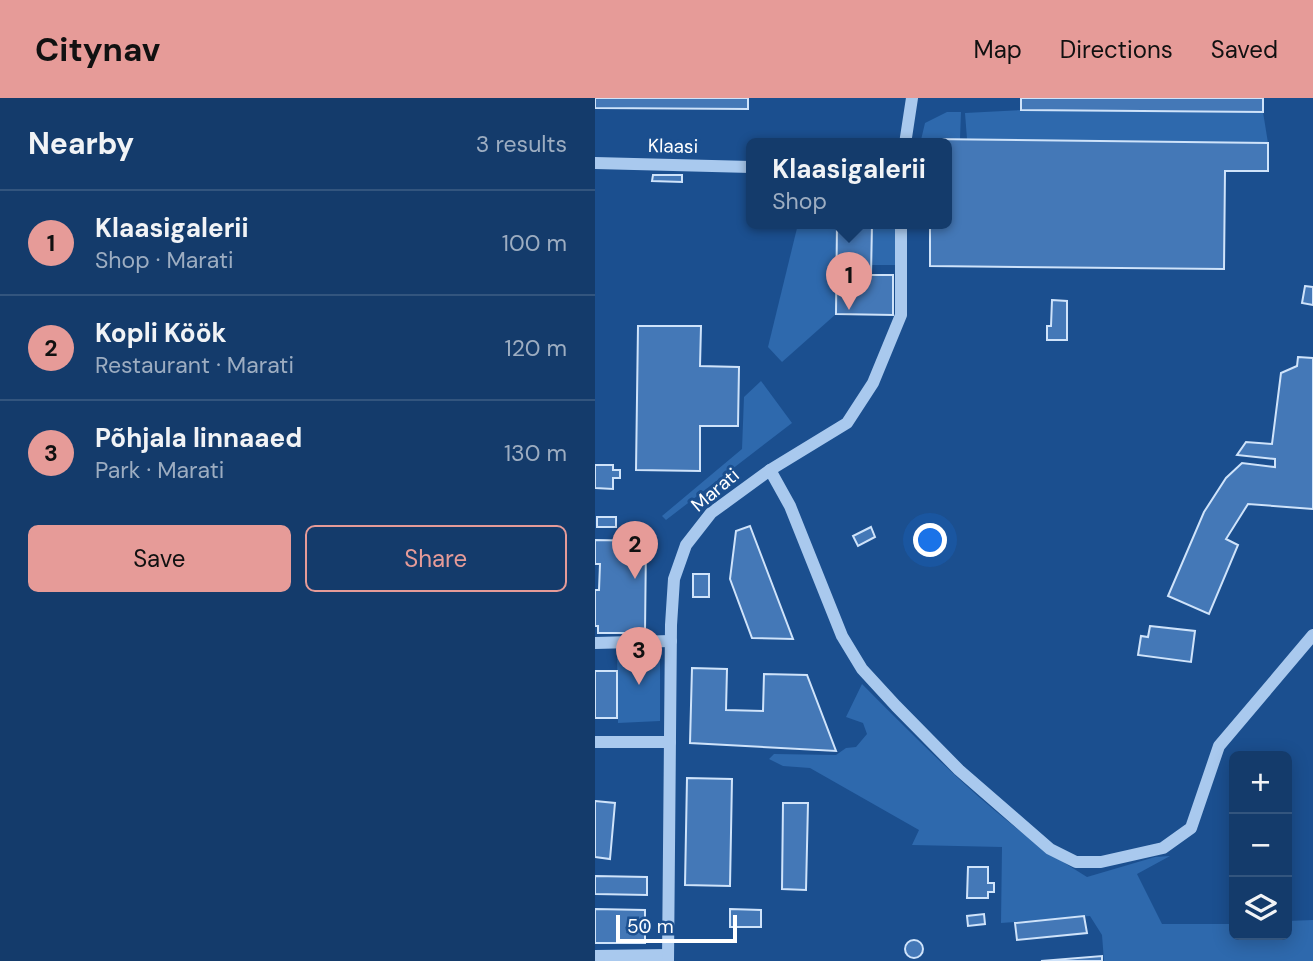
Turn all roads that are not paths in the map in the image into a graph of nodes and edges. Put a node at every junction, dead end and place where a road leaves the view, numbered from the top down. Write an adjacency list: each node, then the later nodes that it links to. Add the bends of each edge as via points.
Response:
1 (912, 98): 2 (street)
2 (906, 138)
3 (595, 163): 4 (street, Klaasi)
4 (746, 167)
5 (901, 229): 6 (street, Marati, via 901,315 873,383 847,423)
6 (769, 470): 7 (street, via 790,506 842,636 862,669 959,770 1050,849 1076,862 1101,862 1163,848 1191,828 1219,746); 8 (street, Marati, via 711,513 686,545 674,579)
7 (1313, 635)
8 (671, 641): 9 (street); 11 (street, Marati)
9 (595, 643)
10 (595, 742): 11 (street)
11 (670, 742): 13 (street, Marati)
12 (595, 956): 13 (street)
13 (668, 958)

